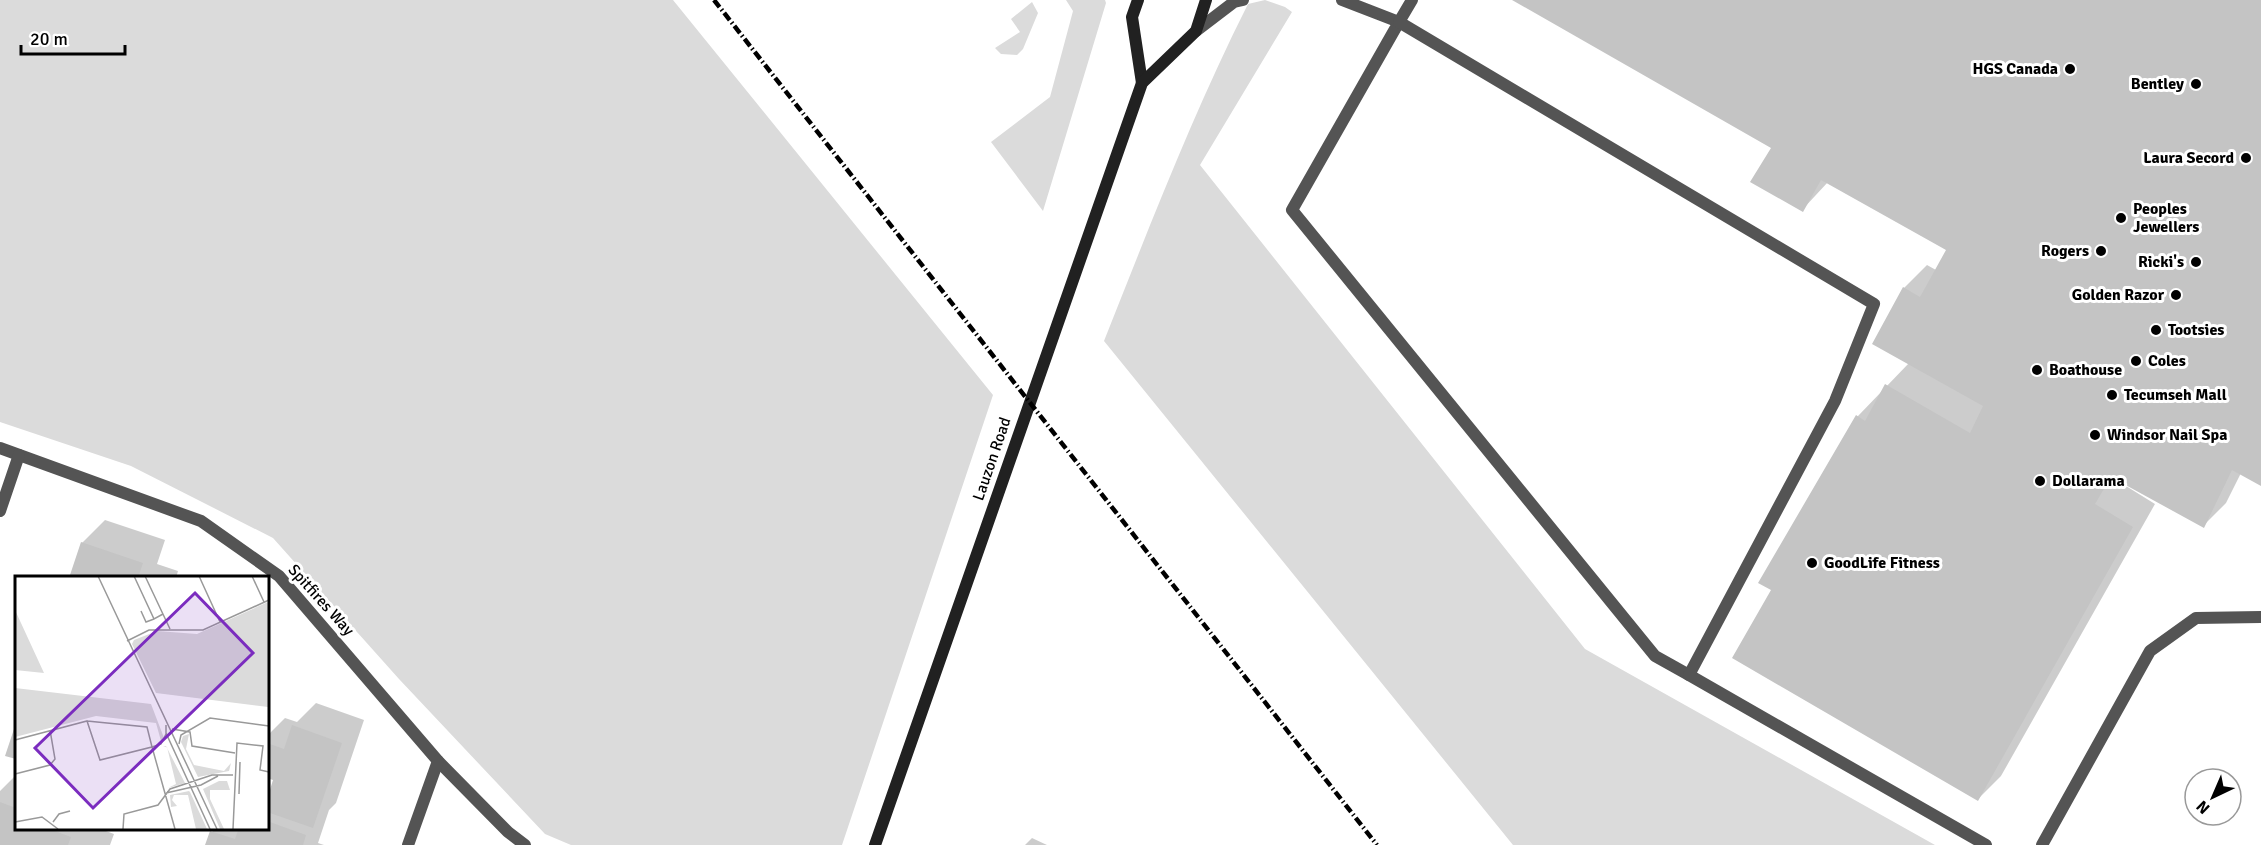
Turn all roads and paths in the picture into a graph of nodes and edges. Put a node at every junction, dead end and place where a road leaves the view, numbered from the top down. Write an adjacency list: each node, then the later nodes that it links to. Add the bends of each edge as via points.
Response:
1 (1130, 0): 7 (street)
2 (1138, 0): 7 (street, Lauzon Road)
3 (1206, 0): 9 (street, Lauzon Road)
4 (1243, 0): 9 (street, via 1234,2)
5 (1342, 0): 8 (street)
6 (1412, 0): 8 (street)
7 (1132, 17): 10 (street, Lauzon Road)
8 (1399, 22): 15 (street, via 1292,210 1655,656); 15 (street, via 1874,304 1834,402)
9 (1196, 31): 10 (street, Lauzon Road)
10 (1142, 83): 19 (street, Lauzon Road)
11 (0, 448): 12 (street, Spitfires Way)
12 (19, 455): 13 (street); 16 (street, Spitfires Way, via 201,520 279,576)
13 (0, 511)
14 (2261, 616): 21 (street, via 2196,618 2150,651)
15 (1689, 675): 20 (street)
16 (438, 761): 17 (street); 18 (street, Spitfires Way)
17 (408, 845)
18 (525, 845)
19 (874, 845)
20 (1986, 845)
21 (2042, 845)

